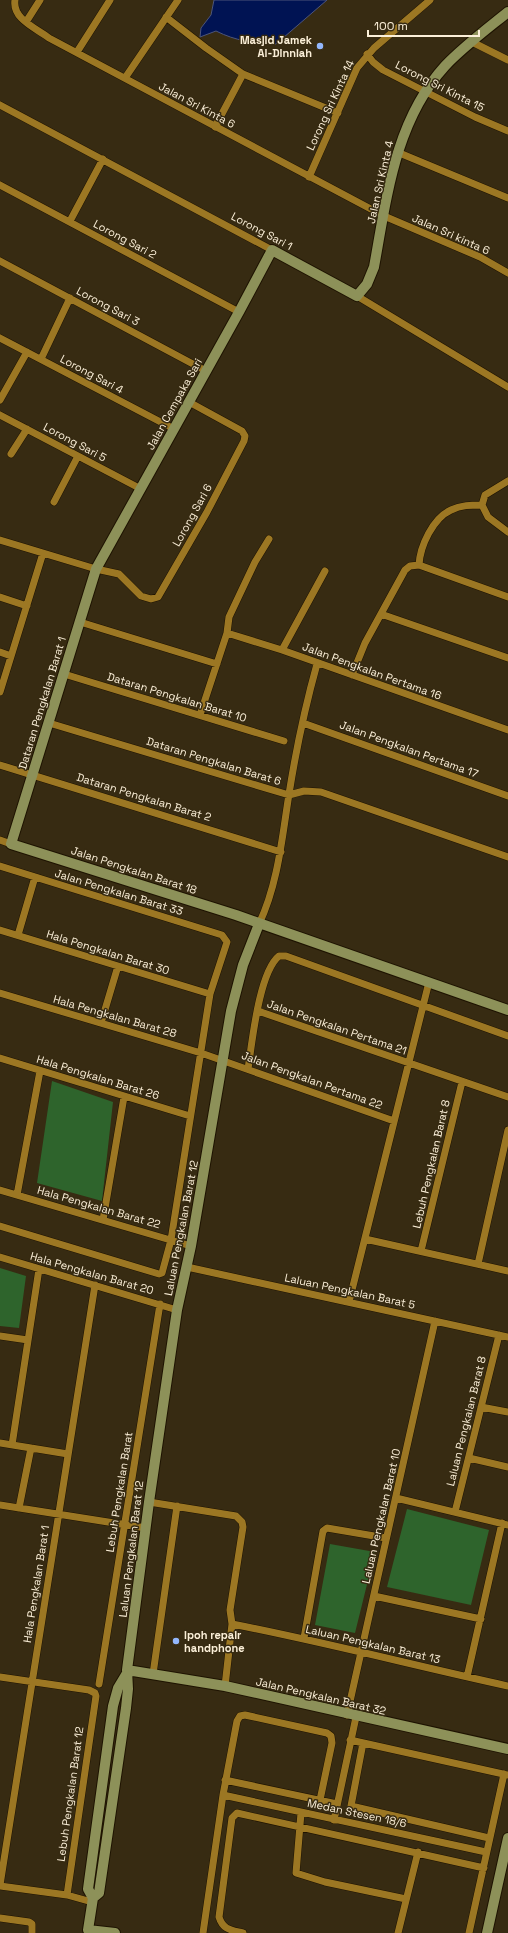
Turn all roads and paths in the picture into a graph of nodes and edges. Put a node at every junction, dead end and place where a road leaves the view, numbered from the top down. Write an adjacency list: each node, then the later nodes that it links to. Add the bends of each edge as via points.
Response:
1 (15, 0): 8 (street, Jalan Sri Kinta 6, via 15,11)
2 (40, 0): 8 (street)
3 (110, 0): 10 (street)
4 (178, 0): 7 (street)
5 (430, 0): 11 (street, Lorong Sri Kinta 14)
6 (508, 12): 9 (street, Jalan Sri Kinta 4)
7 (166, 17): 13 (street); 14 (street)
8 (26, 22): 10 (street, Jalan Sri Kinta 6, via 49,38)
9 (472, 42): 12 (street); 15 (street, Jalan Sri Kinta 4, via 446,65)
10 (77, 52): 14 (street, Jalan Sri Kinta 6)
11 (367, 54): 15 (street, Lorong Sri Kinta 15, via 383,70); 17 (street, Lorong Sri Kinta 14, via 357,68)
12 (508, 60)
13 (243, 74): 17 (street); 18 (street)
14 (125, 78): 18 (street, Jalan Sri Kinta 6)
15 (425, 92): 19 (street, Lorong Sri Kinta 15); 20 (street, Jalan Sri Kinta 4, via 411,116)
16 (0, 104): 21 (street, Lorong Sari 1)
17 (338, 114): 22 (street, Lorong Sri Kinta 14)
18 (215, 127): 22 (street, Jalan Sri Kinta 6)
19 (508, 131)
20 (397, 152): 24 (street); 25 (street, Jalan Sri Kinta 4)
21 (103, 159): 26 (street); 27 (street, Lorong Sari 1)
22 (309, 177): 25 (street, Jalan Sri Kinta 6)
23 (0, 185): 26 (street, Lorong Sari 2)
24 (508, 198)
25 (384, 216): 29 (street, Jalan Sri kinta 6, via 480,257); 30 (street, Jalan Sri Kinta 4, via 374,267 367,284)
26 (70, 222): 32 (street, Lorong Sari 2)
27 (272, 250): 30 (street, Lorong Sari 1); 32 (street, Jalan Cempaka Sari)
28 (0, 261): 31 (street, Lorong Sari 3)
29 (508, 273)
30 (357, 296): 37 (street, Lorong Sari 1)
31 (70, 298): 35 (street); 36 (street, Lorong Sari 3)
32 (239, 312): 36 (street, Jalan Cempaka Sari)
33 (0, 338): 34 (street, Lorong Sari 4)
34 (27, 352): 35 (street, Lorong Sari 4); 38 (street)
35 (41, 359): 42 (street, Lorong Sari 4)
36 (206, 371): 39 (street, Jalan Cempaka Sari)
37 (508, 386)
38 (0, 400)
39 (189, 402): 42 (street, Jalan Cempaka Sari); 54 (street, Lorong Sari 6, via 242,431 245,436 163,591 158,597 151,599 141,596 119,574)
40 (0, 415): 41 (street, Lorong Sari 5)
41 (26, 429): 43 (street); 44 (street, Lorong Sari 5)
42 (174, 429): 46 (street, Jalan Cempaka Sari)
43 (12, 454)
44 (78, 456): 46 (street, Lorong Sari 5); 47 (street)
45 (508, 481): 48 (street, via 485,495)
46 (141, 489): 54 (street, Jalan Cempaka Sari)
47 (54, 502)
48 (482, 505): 49 (street, via 488,517); 53 (street, via 466,505 450,510 424,541)
49 (508, 532)
50 (270, 539): 61 (street, via 255,562 229,617)
51 (0, 540): 52 (street)
52 (43, 553): 54 (street); 58 (street)
53 (419, 565): 57 (street); 59 (street, via 410,566 405,570)
54 (96, 569): 60 (street, Dataran Pengkalan Barat 1)
55 (325, 571): 62 (street)
56 (0, 597): 58 (street)
57 (508, 597)
58 (26, 606): 64 (street)
59 (381, 614): 65 (street); 69 (street)
60 (80, 622): 66 (street); 68 (street, Dataran Pengkalan Barat 1)
61 (227, 633): 62 (street, Jalan Pengkalan Pertama 16); 66 (street)
62 (282, 650): 67 (street, Jalan Pengkalan Pertama 16)
63 (0, 652): 64 (street)
64 (11, 656): 70 (street)
65 (508, 658)
66 (217, 664): 71 (street)
67 (317, 664): 69 (street, Jalan Pengkalan Pertama 16); 73 (street, Laluan Pengkalan Barat 12)
68 (64, 674): 71 (street, Dataran Pengkalan Barat 10); 72 (street, Dataran Pengkalan Barat 1)
69 (352, 674): 74 (street, Jalan Pengkalan Pertama 16)
70 (0, 692)
71 (200, 716): 75 (street, Dataran Pengkalan Barat 10)
72 (49, 722): 77 (street, Dataran Pengkalan Barat 1); 78 (street, Dataran Pengkalan Barat 6)
73 (303, 723): 78 (street, Laluan Pengkalan Barat 12); 79 (street, Jalan Pengkalan Pertama 17)
74 (508, 730)
75 (284, 741)
76 (0, 765): 77 (street, Dataran Pengkalan Barat 2)
77 (33, 774): 81 (street, Dataran Pengkalan Barat 1); 82 (street, Dataran Pengkalan Barat 2)
78 (289, 795): 82 (street, Laluan Pengkalan Barat 12); 83 (street, Dataran Pengkalan Barat 6, via 304,791 321,792)
79 (508, 796)
80 (0, 840): 81 (street, Jalan Pengkalan Barat 18)
81 (11, 844): 86 (street, Jalan Pengkalan Barat 18)
82 (281, 852): 86 (street, Laluan Pengkalan Barat 12, via 265,913)
83 (508, 857)
84 (0, 866): 85 (street, Jalan Pengkalan Barat 33)
85 (35, 877): 88 (street); 92 (street, Jalan Pengkalan Barat 33, via 222,935 227,942)
86 (259, 924): 90 (street, Jalan Pengkalan Barat 18); 100 (street, Laluan Pengkalan Barat 12, via 243,965 231,1011)
87 (0, 930): 88 (street, Hala Pengkalan Barat 30)
88 (18, 935): 89 (street, Hala Pengkalan Barat 30)
89 (118, 966): 92 (street, Hala Pengkalan Barat 30); 96 (street)
90 (429, 982): 93 (street); 94 (street, Jalan Pengkalan Barat 18)
91 (0, 994): 96 (street, Hala Pengkalan Barat 28)
92 (210, 994): 98 (street)
93 (423, 1006): 95 (street, via 286,956 279,956 272,964 260,996); 97 (street); 101 (street)
94 (508, 1010)
95 (258, 1011): 101 (street, Jalan Pengkalan Pertama 21); 102 (street)
96 (101, 1023): 98 (street, Hala Pengkalan Barat 28)
97 (508, 1036)
98 (201, 1053): 100 (street, Hala Pengkalan Barat 28); 107 (street)
99 (0, 1058): 103 (street, Hala Pengkalan Barat 26)
100 (223, 1060): 102 (street, Jalan Pengkalan Pertama 22); 116 (street, Laluan Pengkalan Barat 12)
101 (408, 1064): 104 (street, Jalan Pengkalan Pertama 21); 108 (street)
102 (248, 1069): 108 (street, Jalan Pengkalan Pertama 22)
103 (40, 1071): 105 (street, Hala Pengkalan Barat 26); 111 (street)
104 (462, 1082): 106 (street, Jalan Pengkalan Pertama 21); 117 (street, Lebuh Pengkalan Barat 8)
105 (124, 1097): 107 (street, Hala Pengkalan Barat 26); 112 (street)
106 (508, 1098)
107 (190, 1116): 115 (street)
108 (394, 1121): 114 (street)
109 (508, 1130): 119 (street)
110 (0, 1190): 111 (street, Hala Pengkalan Barat 22)
111 (17, 1195): 112 (street, Hala Pengkalan Barat 22)
112 (103, 1220): 115 (street, Hala Pengkalan Barat 22)
113 (0, 1226): 115 (street, via 159,1274 163,1270)
114 (365, 1239): 117 (street); 124 (street)
115 (171, 1240): 116 (street, Hala Pengkalan Barat 22)
116 (191, 1246): 120 (street, Laluan Pengkalan Barat 12)
117 (421, 1252): 119 (street)
118 (0, 1257): 121 (street, Hala Pengkalan Barat 20)
119 (478, 1264): 122 (street)
120 (187, 1267): 124 (street, Laluan Pengkalan Barat 5); 126 (street, Laluan Pengkalan Barat 12)
121 (39, 1269): 123 (street, Hala Pengkalan Barat 20); 131 (street)
122 (508, 1271)
123 (95, 1285): 125 (street, Hala Pengkalan Barat 20); 137 (street, Hala Pengkalan Barat 1)
124 (349, 1302): 127 (street, Laluan Pengkalan Barat 5)
125 (160, 1304): 126 (street, Hala Pengkalan Barat 20); 147 (street, Lebuh Pengkalan Barat)
126 (177, 1310): 141 (street, Laluan Pengkalan Barat 12)
127 (435, 1321): 128 (street, Laluan Pengkalan Barat 5); 140 (street, Laluan Pengkalan Barat 10)
128 (499, 1335): 130 (street, Laluan Pengkalan Barat 5); 132 (street, Laluan Pengkalan Barat 8)
129 (0, 1336): 131 (street)
130 (508, 1337)
131 (28, 1340): 135 (street)
132 (480, 1407): 133 (street); 138 (street, Laluan Pengkalan Barat 8)
133 (508, 1412)
134 (0, 1443): 135 (street)
135 (12, 1445): 136 (street)
136 (31, 1448): 137 (street); 144 (street)
137 (68, 1454): 146 (street, Hala Pengkalan Barat 1)
138 (469, 1458): 139 (street); 145 (street, Laluan Pengkalan Barat 8)
139 (508, 1467)
140 (396, 1498): 145 (street); 150 (street, Laluan Pengkalan Barat 10)
141 (149, 1502): 143 (street); 149 (street, Laluan Pengkalan Barat 12)
142 (0, 1505): 144 (street)
143 (177, 1506): 153 (street, via 236,1516 242,1522 230,1610); 157 (street)
144 (19, 1508): 146 (street)
145 (455, 1512): 148 (street)
146 (58, 1514): 147 (street); 160 (street, Hala Pengkalan Barat 1)
147 (125, 1524): 149 (street); 161 (street, Lebuh Pengkalan Barat)
148 (505, 1524): 152 (street)
149 (146, 1528): 156 (street, Laluan Pengkalan Barat 12)
150 (386, 1538): 151 (street, Laluan Pengkalan Barat 10); 154 (street, via 327,1528 323,1531)
151 (374, 1596): 152 (street); 155 (street, Laluan Pengkalan Barat 10)
152 (481, 1619): 159 (street)
153 (232, 1624): 154 (street, Laluan Pengkalan Barat 13); 162 (street)
154 (304, 1638): 155 (street, Laluan Pengkalan Barat 13)
155 (361, 1654): 159 (street, Laluan Pengkalan Barat 13); 164 (street, Laluan Pengkalan Barat 10)
156 (127, 1671): 157 (street, Jalan Pengkalan Barat 32); 184 (street, Laluan Pengkalan Barat 12, via 126,1708 99,1893)
157 (153, 1674): 162 (street, Jalan Pengkalan Barat 32)
158 (0, 1677): 160 (street)
159 (467, 1677): 163 (street, Laluan Pengkalan Barat 13)
160 (32, 1682): 181 (street, Hala Pengkalan Barat 1); 182 (street, Lebuh Pengkalan Barat 12, via 89,1690 96,1696)
161 (99, 1684)
162 (225, 1686): 164 (street, Jalan Pengkalan Barat 32)
163 (508, 1686)
164 (351, 1716): 165 (street, Laluan Pengkalan Barat 10); 167 (street, Jalan Pengkalan Barat 32)
165 (350, 1740): 166 (street); 172 (street, Laluan Pengkalan Barat 10)
166 (363, 1743): 168 (street); 176 (street, via 351,1806)
167 (508, 1750)
168 (506, 1774): 176 (street)
169 (225, 1780): 170 (street); 171 (street); 171 (street, via 237,1721 240,1716 252,1717 331,1736 332,1743)
170 (222, 1795): 173 (street, Medan Stesen 18/6); 189 (street)
171 (320, 1800): 172 (street)
172 (337, 1804): 174 (street, Laluan Pengkalan Barat 10)
173 (301, 1812): 174 (street, Medan Stesen 18/6); 175 (street)
174 (334, 1820): 179 (street, Medan Stesen 18/6)
175 (300, 1826): 178 (street); 183 (street, via 296,1873); 190 (street, via 237,1812 234,1815 219,1917 221,1925 228,1930)
176 (489, 1838): 179 (street)
177 (507, 1844): 193 (street)
178 (418, 1852): 180 (street); 183 (street)
179 (486, 1852): 180 (street)
180 (484, 1868): 192 (street)
181 (0, 1886): 182 (street)
182 (67, 1895): 184 (street)
183 (406, 1899): 191 (street)
184 (93, 1900): 186 (street, Laluan Pengkalan Barat 12)
185 (0, 1918): 187 (street, via 29,1922 32,1924)
186 (88, 1931): 188 (street)
187 (32, 1933)
188 (115, 1933)
189 (203, 1933)
190 (243, 1933)
191 (398, 1933)
192 (469, 1933)
193 (487, 1933)

